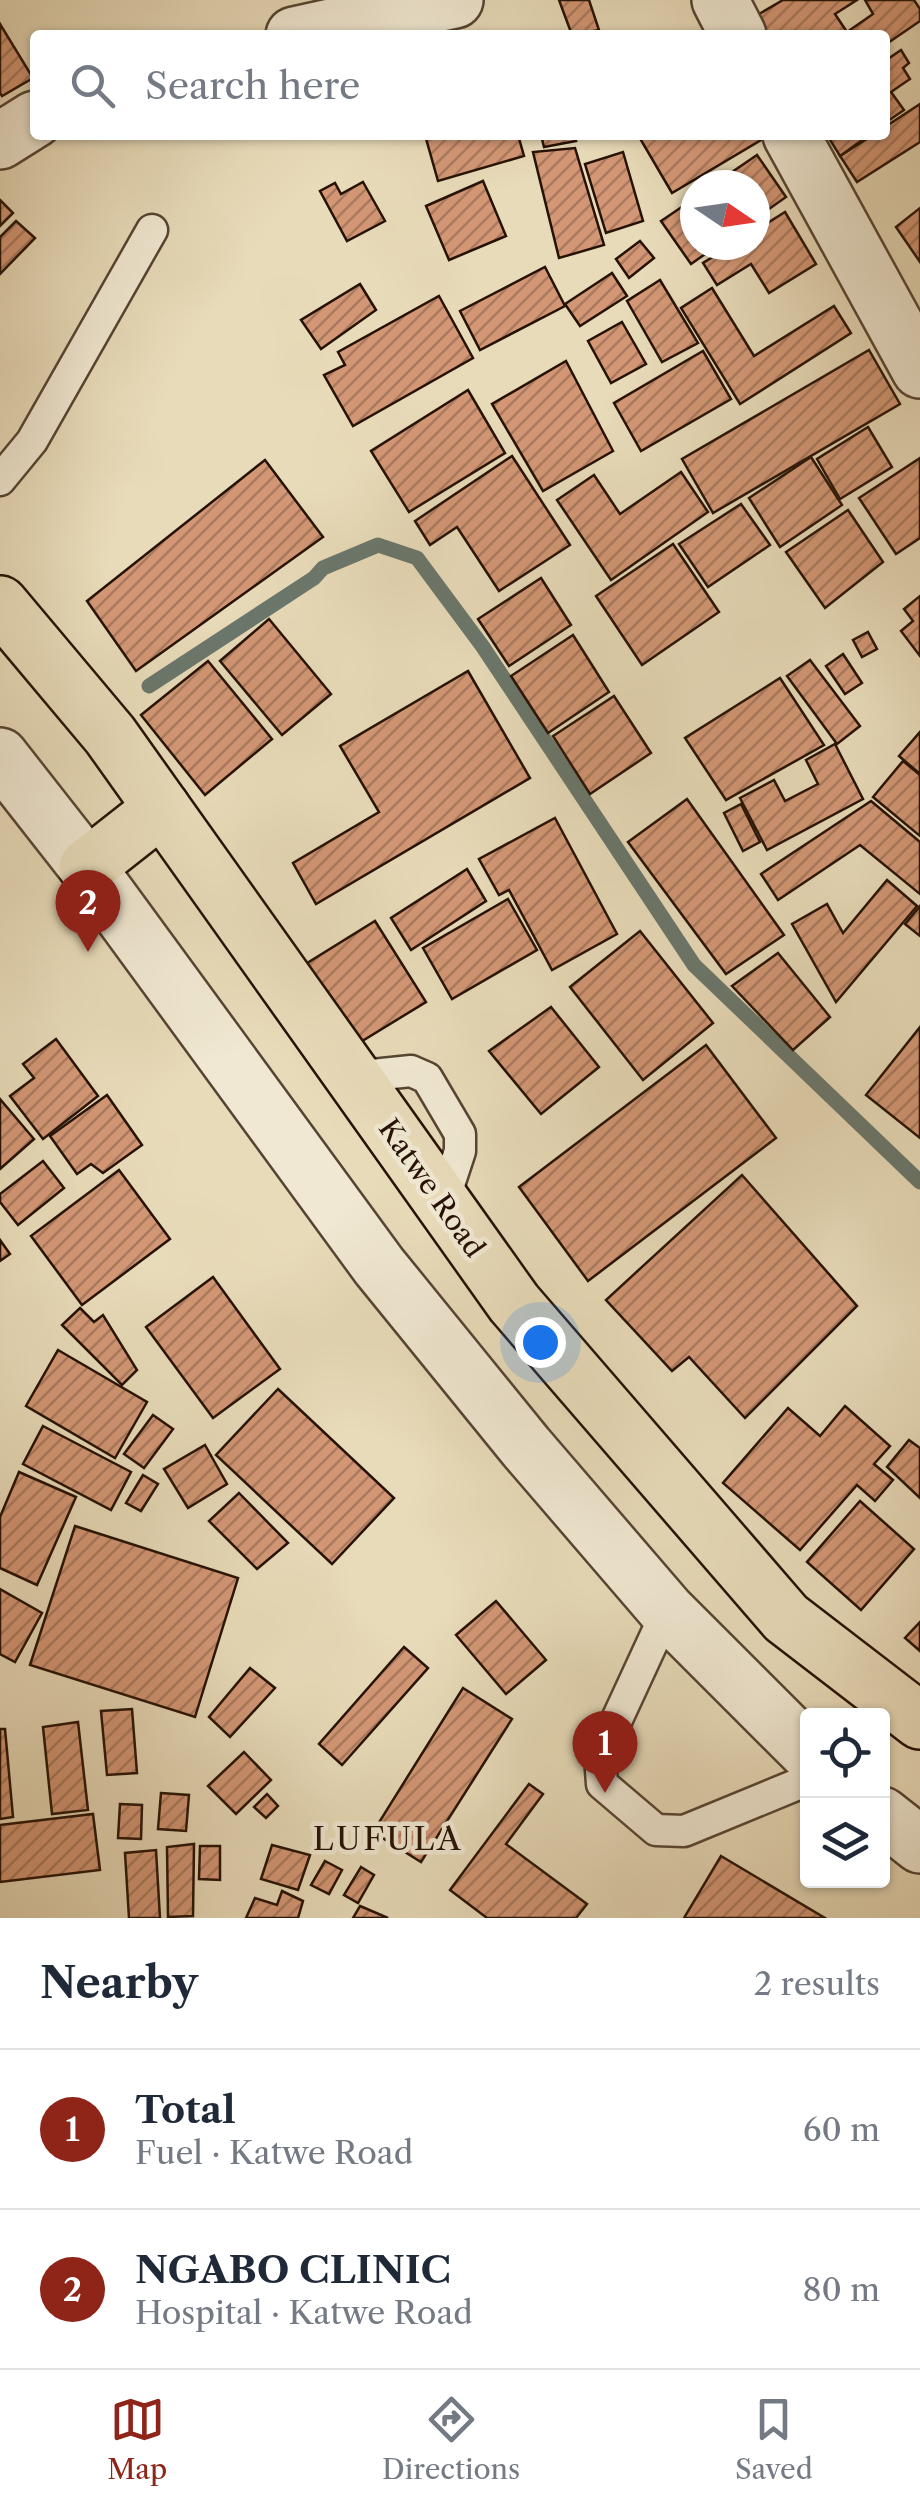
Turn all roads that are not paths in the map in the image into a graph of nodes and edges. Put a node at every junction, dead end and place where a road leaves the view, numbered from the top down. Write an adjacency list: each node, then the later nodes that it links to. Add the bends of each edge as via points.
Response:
1 (455, 0): 3 (street)
2 (720, 0): 4 (street)
3 (317, 30)
4 (735, 30)
5 (30, 122): 7 (street)
6 (794, 140): 9 (street)
7 (0, 141)
8 (152, 230): 10 (lane, via 32,442)
9 (920, 370)
10 (0, 480)
11 (0, 604): 13 (highway, Katwe Road)
12 (0, 756): 14 (street)
13 (162, 808): 14 (highway); 16 (highway, Katwe Road, via 514,1303 786,1618)
14 (87, 867): 15 (street, via 379,1266)
15 (666, 1611): 17 (street); 18 (lane, via 600,1756 602,1784 656,1830 684,1830)
16 (920, 1721)
17 (800, 1744)
18 (800, 1783)
19 (890, 1821): 20 (street)
20 (920, 1845)

